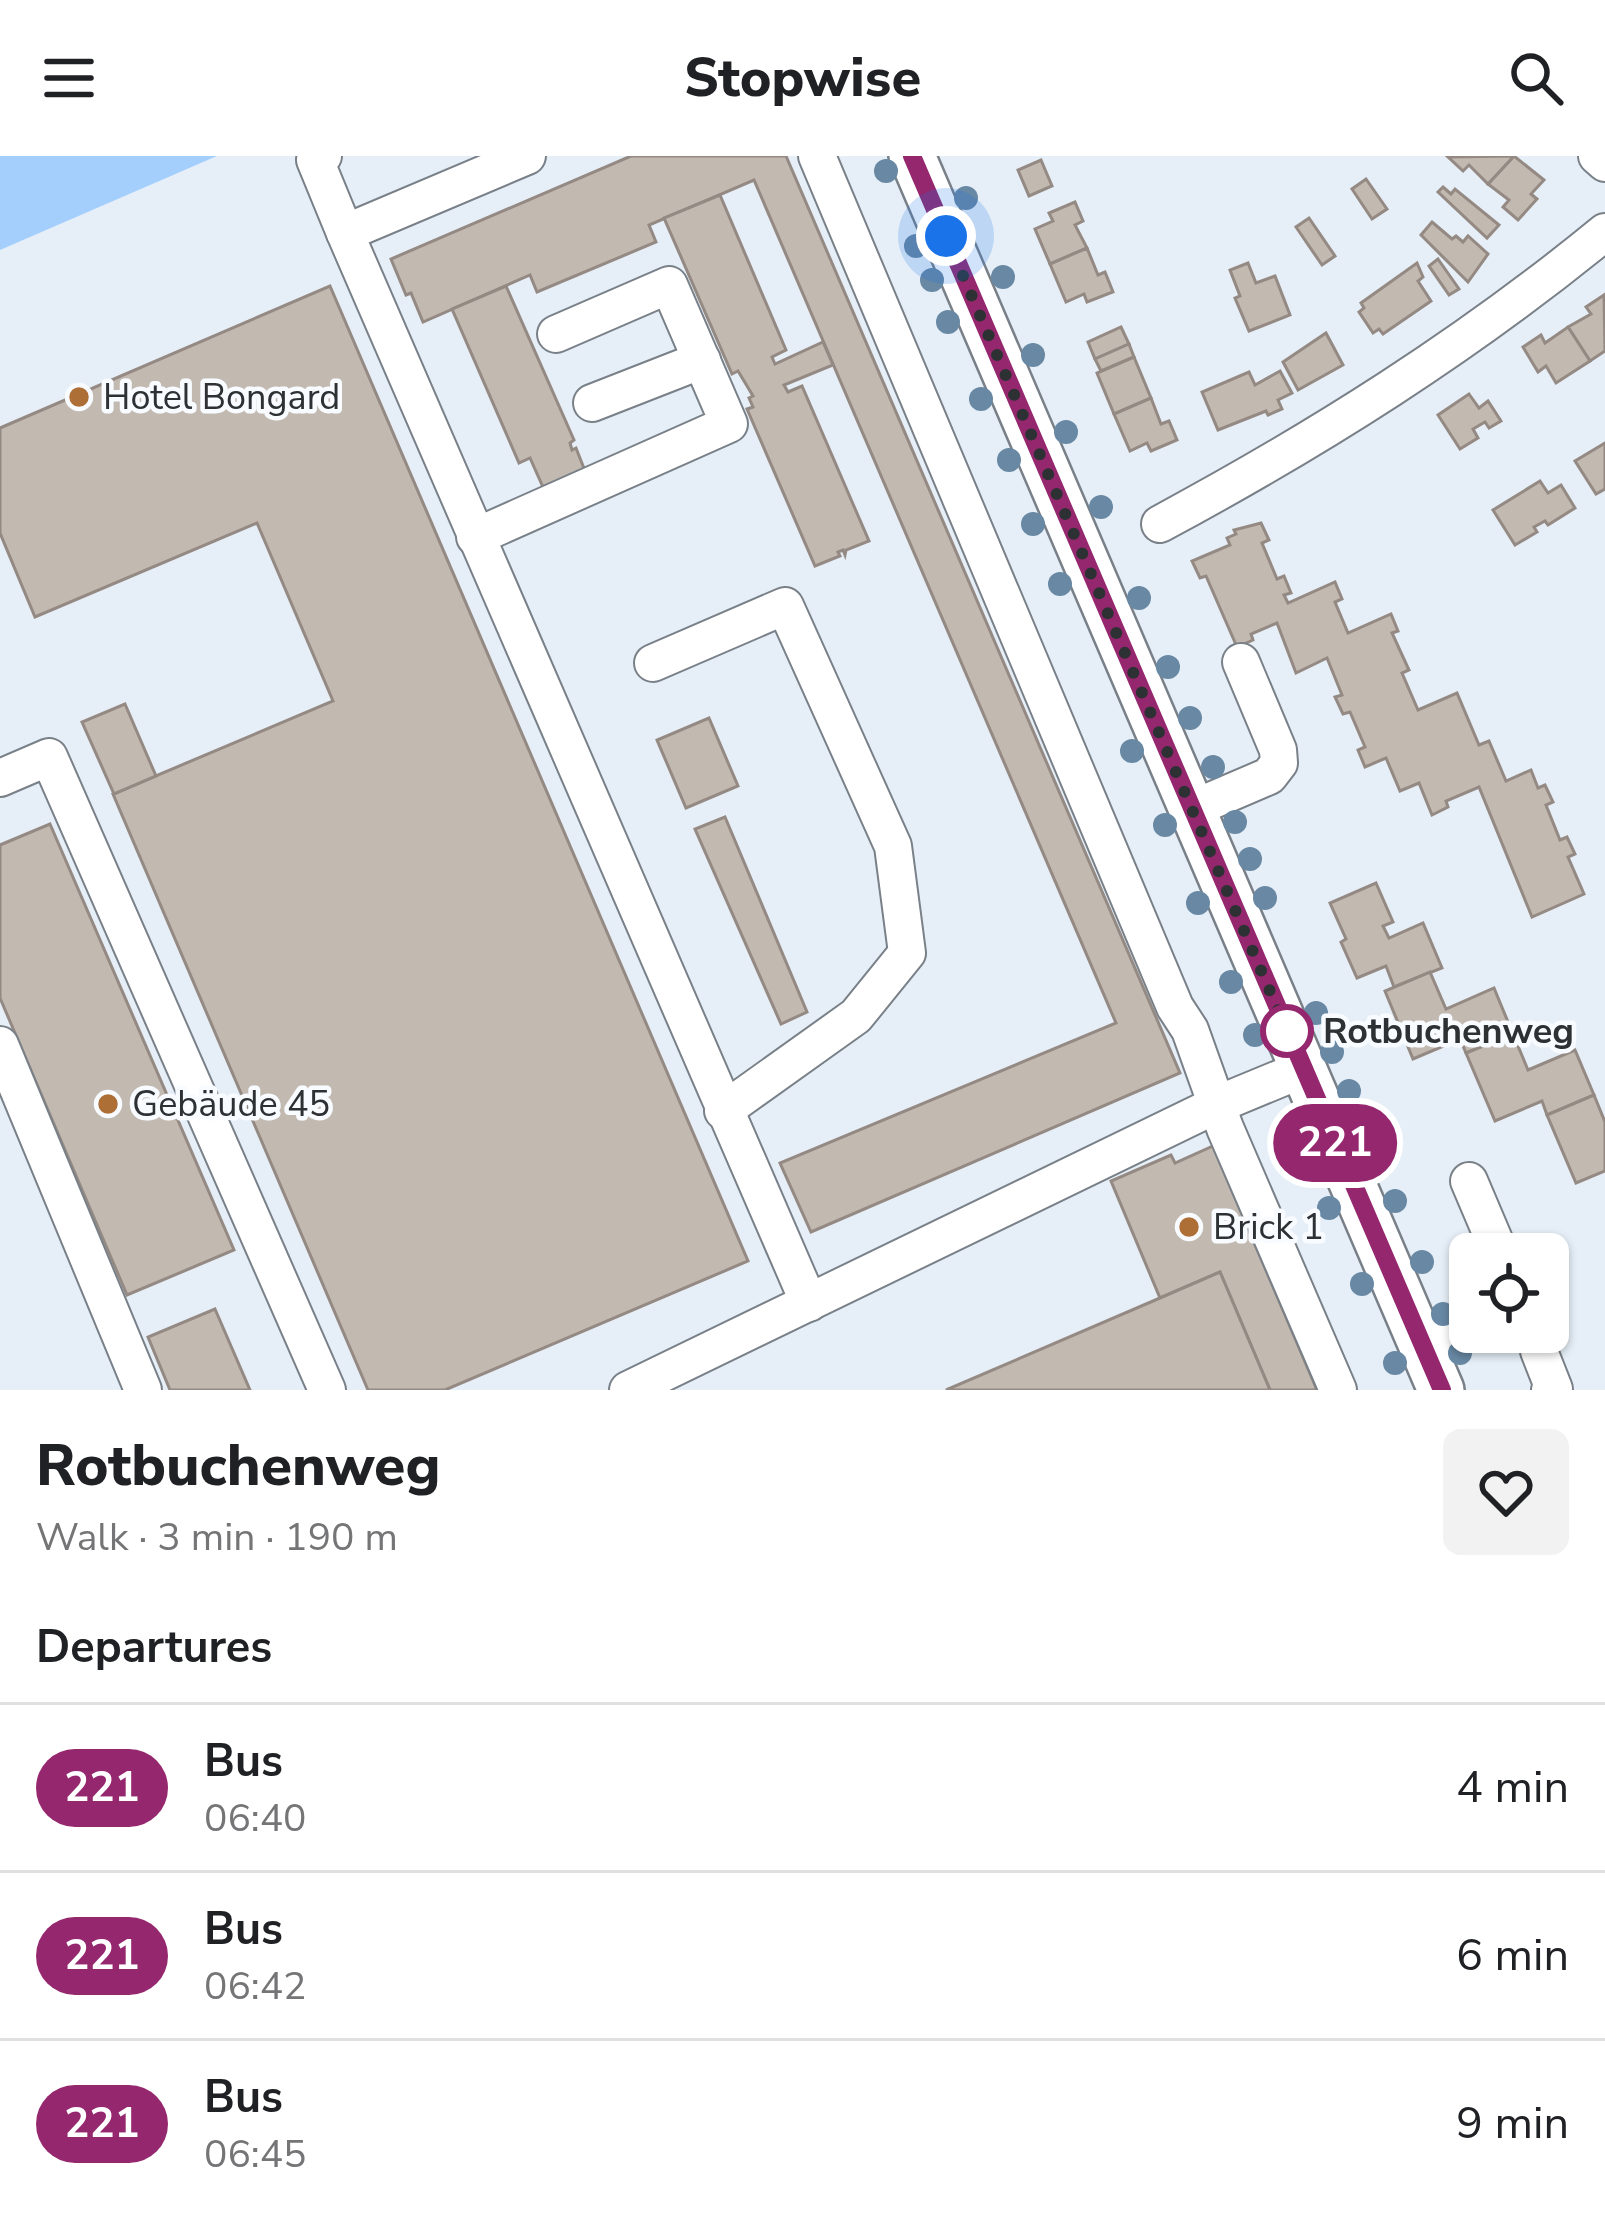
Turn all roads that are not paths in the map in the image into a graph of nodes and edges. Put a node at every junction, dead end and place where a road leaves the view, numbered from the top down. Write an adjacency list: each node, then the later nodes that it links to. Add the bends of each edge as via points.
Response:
1 (323, 156): 8 (street, via 315,160)
2 (527, 156): 8 (street)
3 (817, 156): 20 (street)
4 (912, 156): 17 (main road)
5 (1598, 156): 6 (street)
6 (1605, 163)
7 (1605, 232): 12 (street, via 1395,389)
8 (345, 233): 13 (street)
9 (556, 334): 10 (street, via 669,285)
10 (702, 360): 11 (street); 13 (street, via 729,424)
11 (592, 403)
12 (1160, 524)
13 (475, 537): 21 (street)
14 (1241, 662): 17 (street, via 1279,763 1269,776)
15 (653, 664): 21 (street, via 785,606 893,845 907,952 856,1016)
16 (0, 778): 29 (street, via 50,757)
17 (1192, 809): 19 (main road)
18 (0, 1045): 28 (street)
19 (1303, 1070): 20 (street); 26 (main road)
20 (1216, 1105): 24 (street); 31 (street)
21 (723, 1111): 24 (street)
22 (1469, 1181): 23 (street)
23 (1492, 1233)
24 (809, 1303): 30 (street)
25 (1449, 1332): 26 (street)
26 (1422, 1344): 32 (main road)
27 (1540, 1353): 33 (street)
28 (143, 1390)
29 (327, 1390)
30 (628, 1390)
31 (1338, 1390)
32 (1442, 1390)
33 (1550, 1390)

